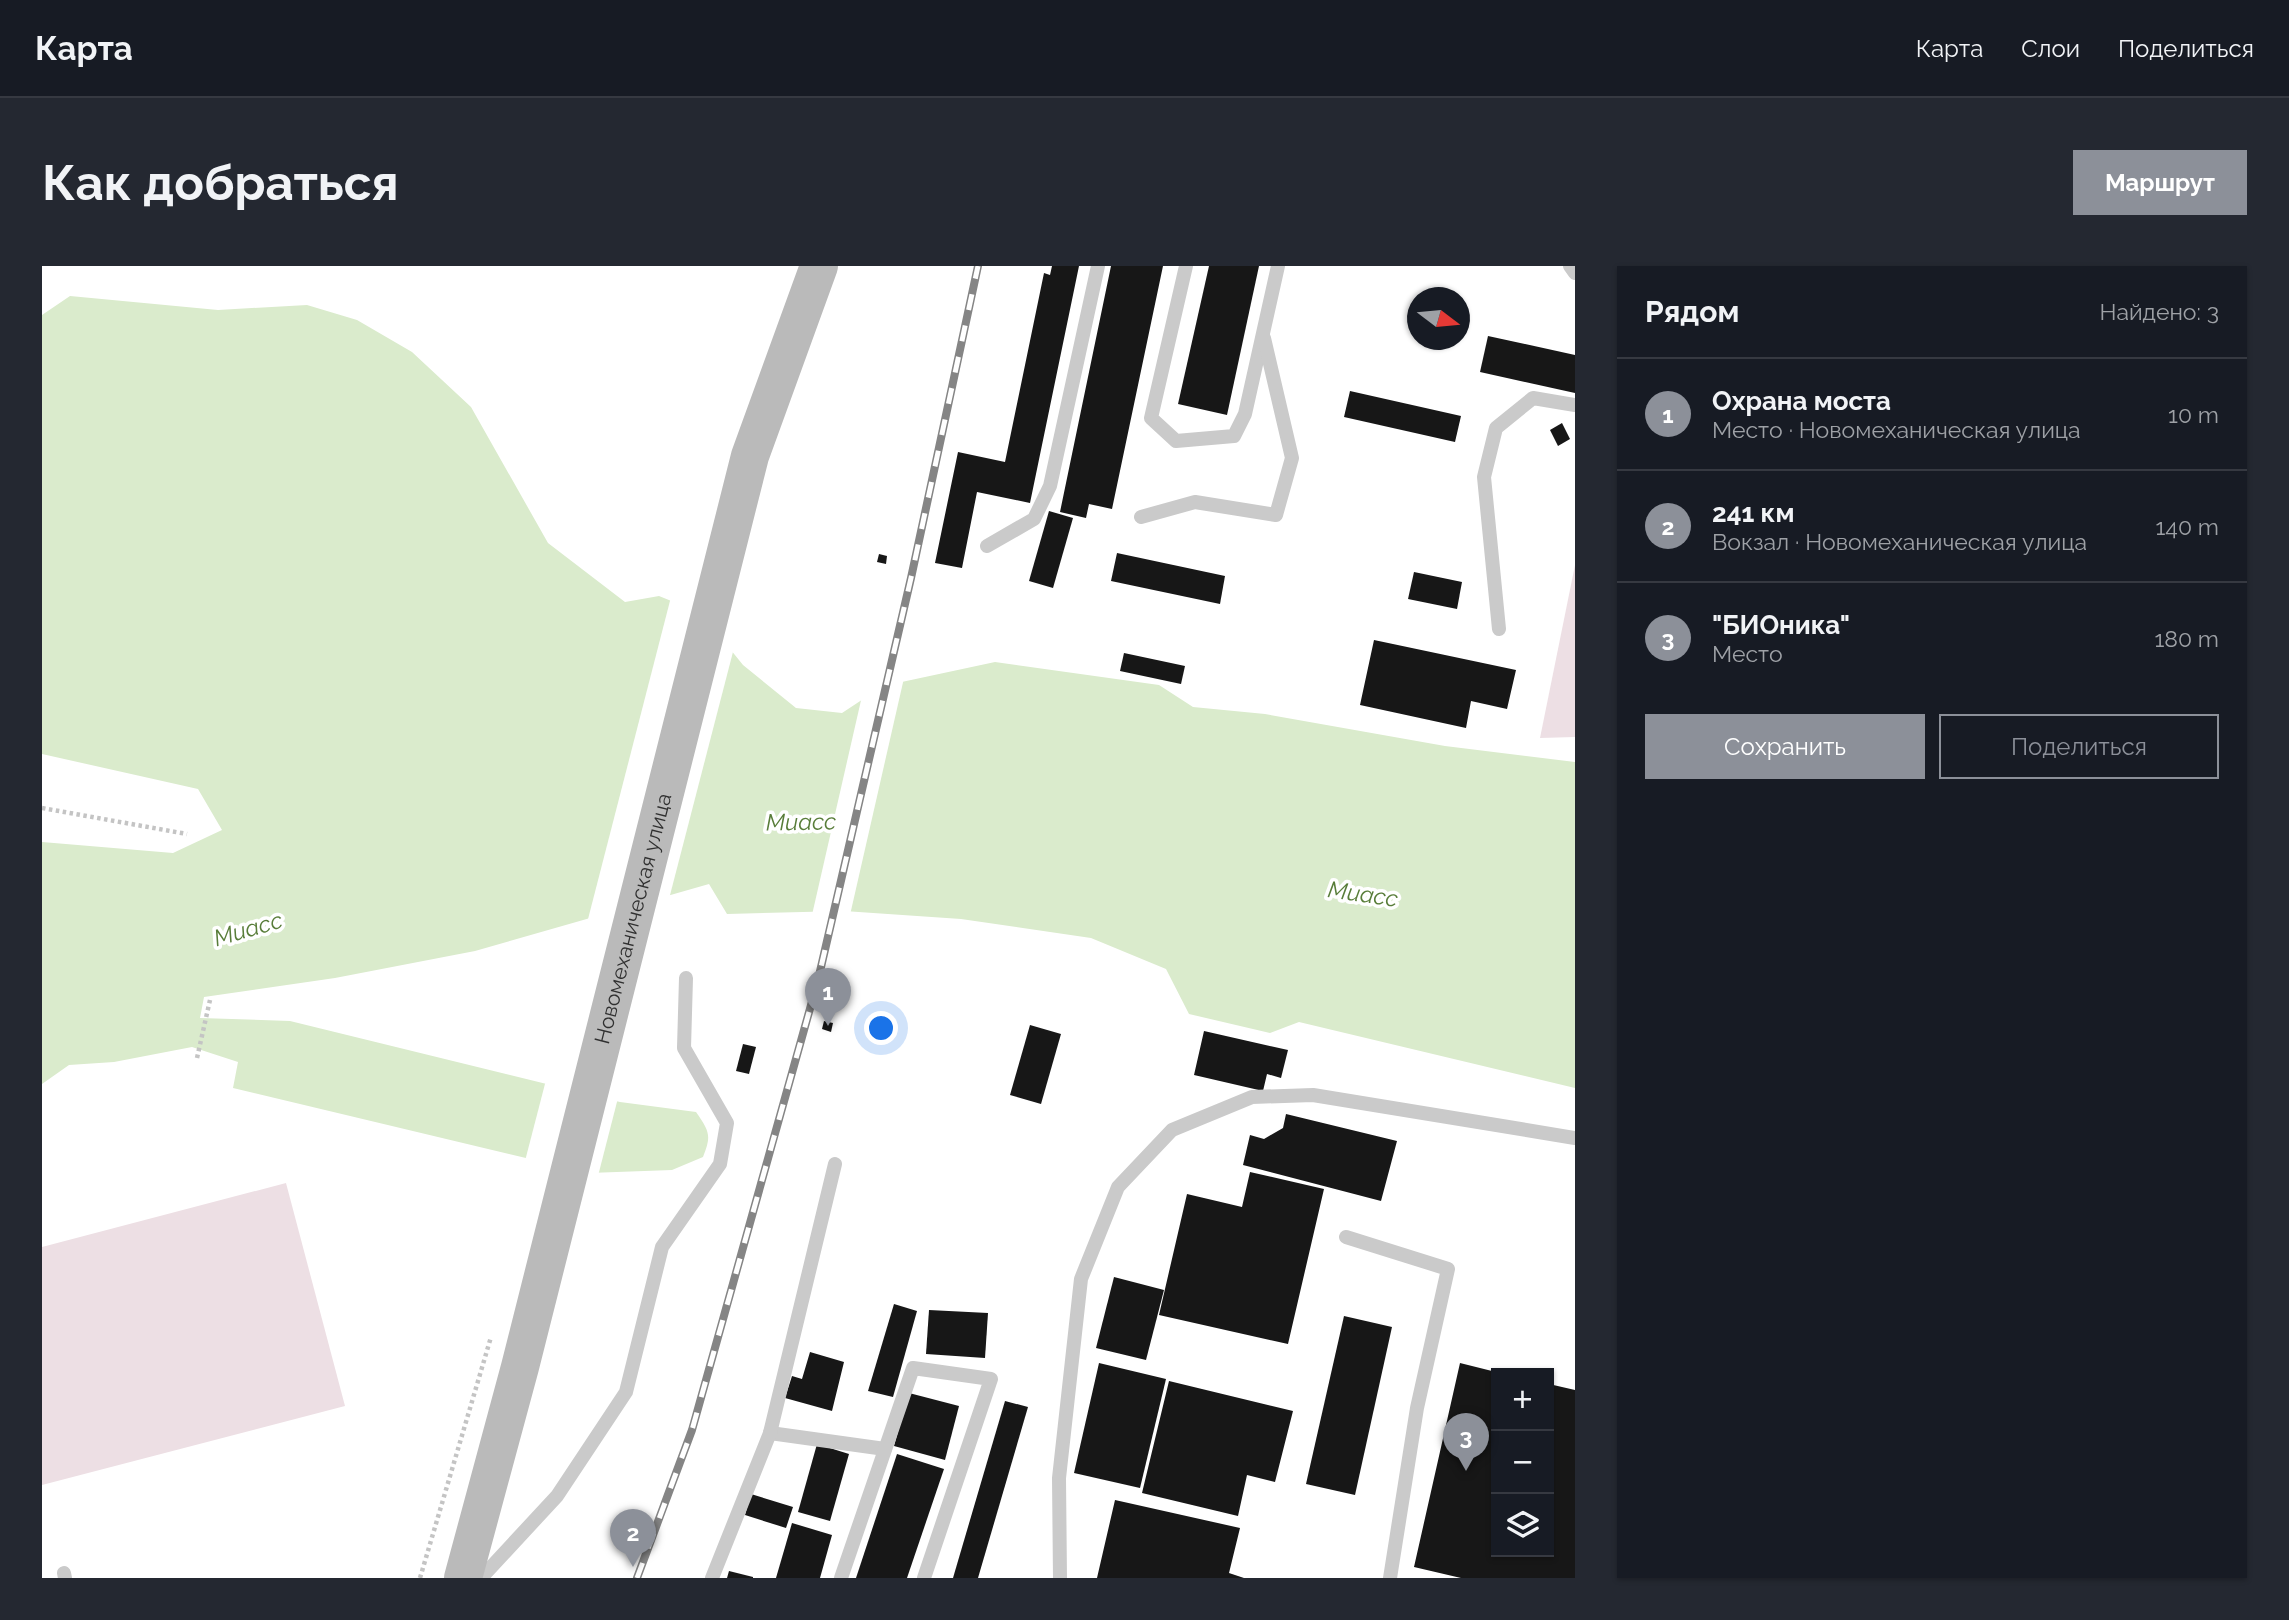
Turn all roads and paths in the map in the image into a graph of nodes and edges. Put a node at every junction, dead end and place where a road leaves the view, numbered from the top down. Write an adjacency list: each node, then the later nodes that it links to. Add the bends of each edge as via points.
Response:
1 (819, 266): 23 (main road, Новомеханическая улица, via 750,456)
2 (1098, 266): 10 (lane, via 1050,486 1034,519)
3 (1186, 266): 7 (lane, via 1151,418 1176,441 1234,436 1245,414)
4 (1278, 266): 7 (lane)
5 (1570, 266): 6 (lane)
6 (1575, 273)
7 (1263, 333): 9 (lane, via 1292,458 1276,515 1195,502)
8 (1575, 405): 11 (lane, via 1533,398 1496,428 1484,477)
9 (1141, 517)
10 (987, 546)
11 (1499, 629)
12 (42, 808): 13 (path)
13 (187, 834)
14 (686, 978): 26 (lane, via 684,1048 727,1123 720,1164 662,1247 626,1392 556,1496)
15 (209, 1000): 16 (path)
16 (197, 1058)
17 (1575, 1138): 30 (lane, via 1314,1095 1252,1097 1172,1130 1118,1187 1081,1279 1059,1478)
18 (835, 1164): 21 (lane)
19 (1346, 1237): 31 (lane, via 1448,1269 1417,1408)
20 (494, 1325): 24 (path)
21 (770, 1433): 22 (lane); 27 (lane)
22 (885, 1449): 28 (lane); 29 (lane, via 914,1368 991,1379)
23 (474, 1535): 25 (main road, Новомеханическая улица); 26 (lane)
24 (420, 1578)
25 (463, 1578)
26 (480, 1578)
27 (712, 1578)
28 (841, 1578)
29 (924, 1578)
30 (1060, 1578)
31 (1390, 1578)

